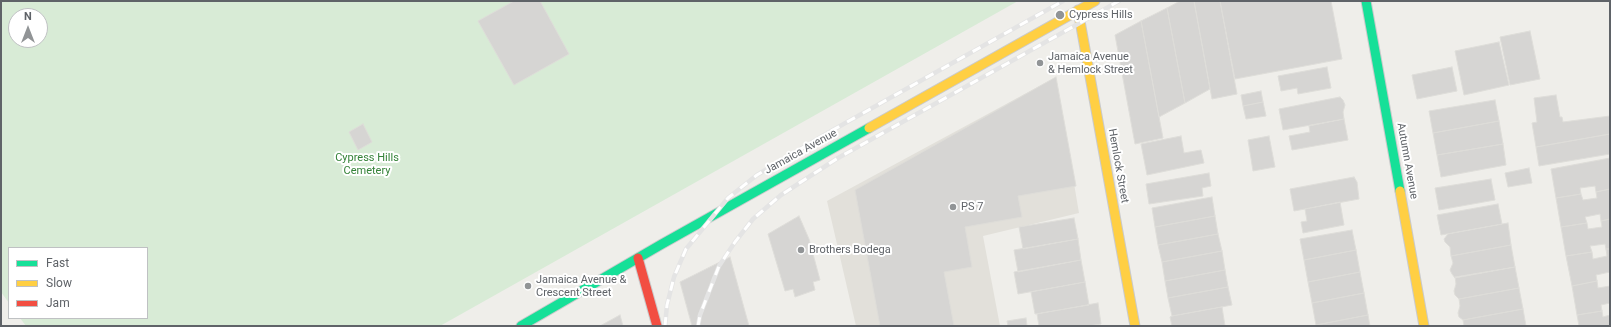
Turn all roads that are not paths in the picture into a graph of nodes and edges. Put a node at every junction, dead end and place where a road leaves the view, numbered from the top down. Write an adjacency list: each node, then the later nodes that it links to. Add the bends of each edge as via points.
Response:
1 (1095, 1): 3 (street, Jamaica Avenue)
2 (1366, 1): 8 (street, Autumn Avenue)
3 (1078, 10): 4 (street, Jamaica Avenue); 7 (street, Hemlock Street)
4 (638, 258): 5 (street, Jamaica Avenue); 6 (street)
5 (521, 326)
6 (657, 326)
7 (1134, 326)
8 (1424, 326)

